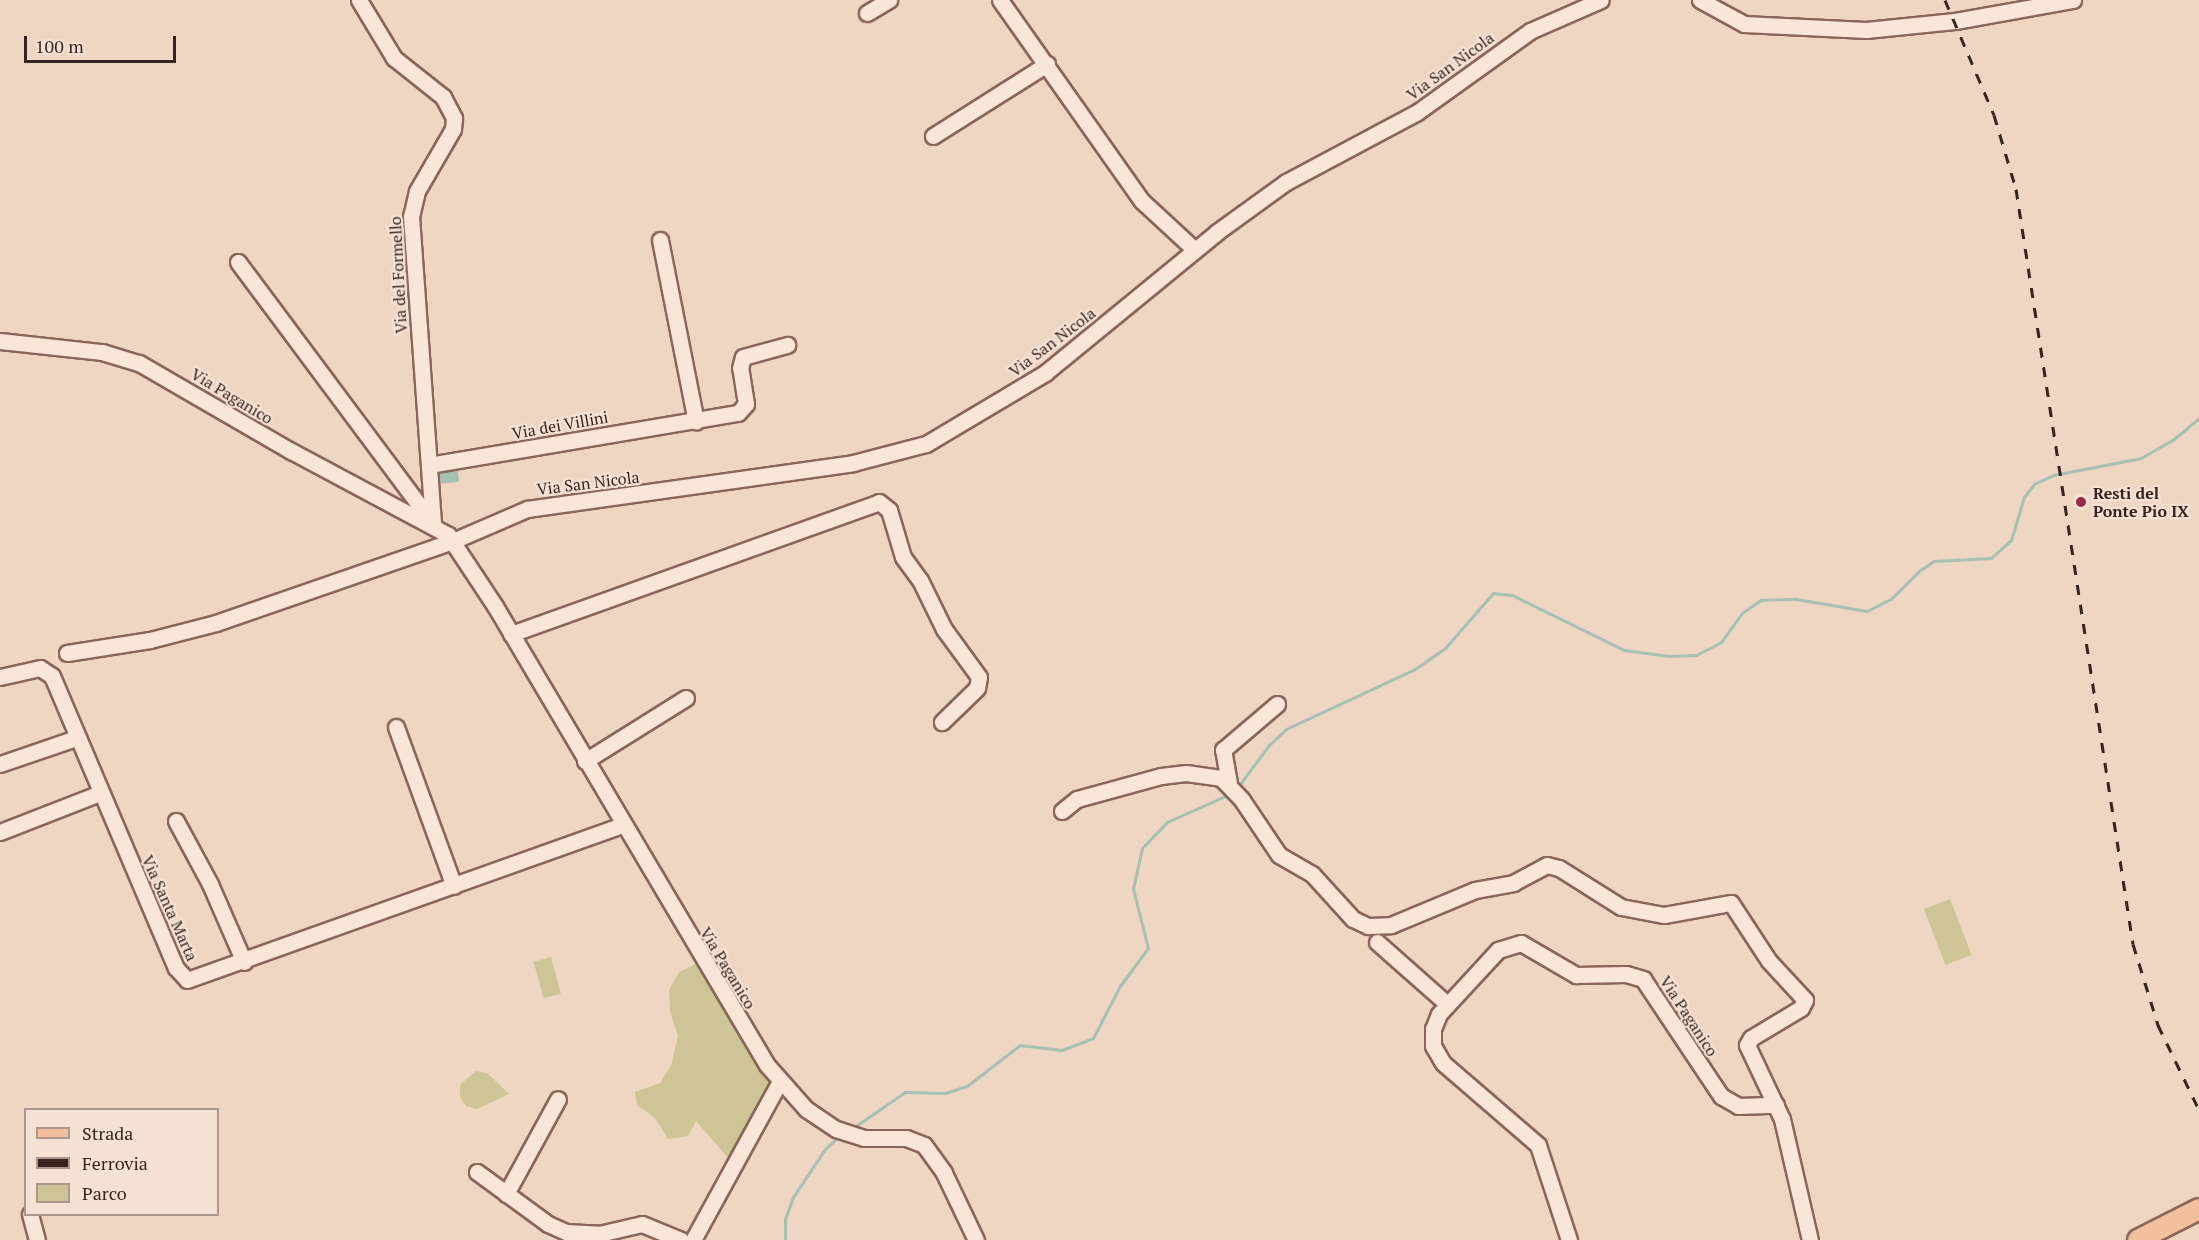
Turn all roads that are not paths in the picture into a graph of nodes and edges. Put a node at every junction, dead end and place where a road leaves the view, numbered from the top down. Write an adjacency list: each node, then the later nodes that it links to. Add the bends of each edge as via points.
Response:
1 (359, 0): 16 (street, Via del Formello, via 394,58 443,97 454,118 453,129 417,191 411,216)
2 (889, 0): 7 (street)
3 (1000, 0): 8 (street)
4 (1601, 0): 11 (street, Via San Nicola, via 1525,34 1416,113 1286,182)
5 (1700, 0): 6 (street, via 1744,24 1853,30 1955,21)
6 (2073, 0)
7 (867, 13)
8 (1047, 64): 9 (street); 11 (street, via 1142,201)
9 (933, 136)
10 (660, 240): 15 (street)
11 (1195, 250): 18 (street, Via San Nicola, via 1045,373 963,425 920,446 845,465 543,506 501,518)
12 (238, 262): 17 (street, Via Paganico)
13 (0, 341): 17 (street, Via Paganico, via 102,352 139,363 291,451)
14 (787, 345): 15 (street, Via dei Villini, via 750,353 741,359 746,400 743,410)
15 (696, 421): 16 (street, Via dei Villini)
16 (429, 465): 17 (street, Via del Formello)
17 (433, 524): 18 (street, Via Paganico)
18 (453, 541): 19 (street, Via Paganico); 20 (street, via 198,628)
19 (511, 633): 24 (street, via 879,502 889,510 903,557 920,580 944,629 979,677 976,688); 27 (street, Via Paganico)
20 (67, 653)
21 (0, 677): 26 (street, Via Santa Marta, via 38,669 48,672)
22 (687, 698): 27 (street)
23 (1277, 704): 29 (street, via 1223,750)
24 (942, 722)
25 (396, 727): 35 (street)
26 (76, 738): 28 (street); 30 (street, Via Santa Marta)
27 (585, 761): 33 (street, Via Paganico)
28 (0, 764)
29 (1228, 783): 31 (street, via 1207,774 1173,773 1077,799); 41 (street, via 1279,855 1312,874 1353,919 1368,926 1391,925 1475,890 1513,883 1547,865 1562,870 1621,907 1664,915 1731,903 1769,961 1805,1000 1801,1008 1751,1038 1747,1045)
30 (100, 794): 34 (street); 37 (street, Via Santa Marta, via 181,976 194,980)
31 (1062, 811)
32 (176, 821): 37 (street, via 210,884)
33 (622, 825): 35 (street, Via Santa Marta); 39 (street, Via Paganico, via 753,1043)
34 (0, 832)
35 (454, 886): 37 (street, Via Santa Marta)
36 (1377, 942): 38 (street)
37 (244, 962)
38 (1447, 1004): 41 (street, Via Paganico, via 1490,956 1514,943 1533,947 1576,975 1635,976 1650,986 1723,1098 1740,1106); 50 (street, Via Paganico, via 1434,1025 1434,1050 1443,1063 1538,1145)
39 (780, 1081): 48 (street); 49 (street, Via Paganico, via 827,1125 864,1138 906,1138 927,1148 944,1173)
40 (558, 1099): 43 (street)
41 (1776, 1105): 51 (street)
42 (477, 1172): 43 (street)
43 (506, 1194): 47 (street, via 566,1232 599,1234 642,1224)
44 (2199, 1209): 52 (main road)
45 (30, 1216): 46 (street)
46 (37, 1240)
47 (681, 1240)
48 (693, 1240)
49 (976, 1240)
50 (1569, 1240)
51 (1810, 1240)
52 (2138, 1240)

